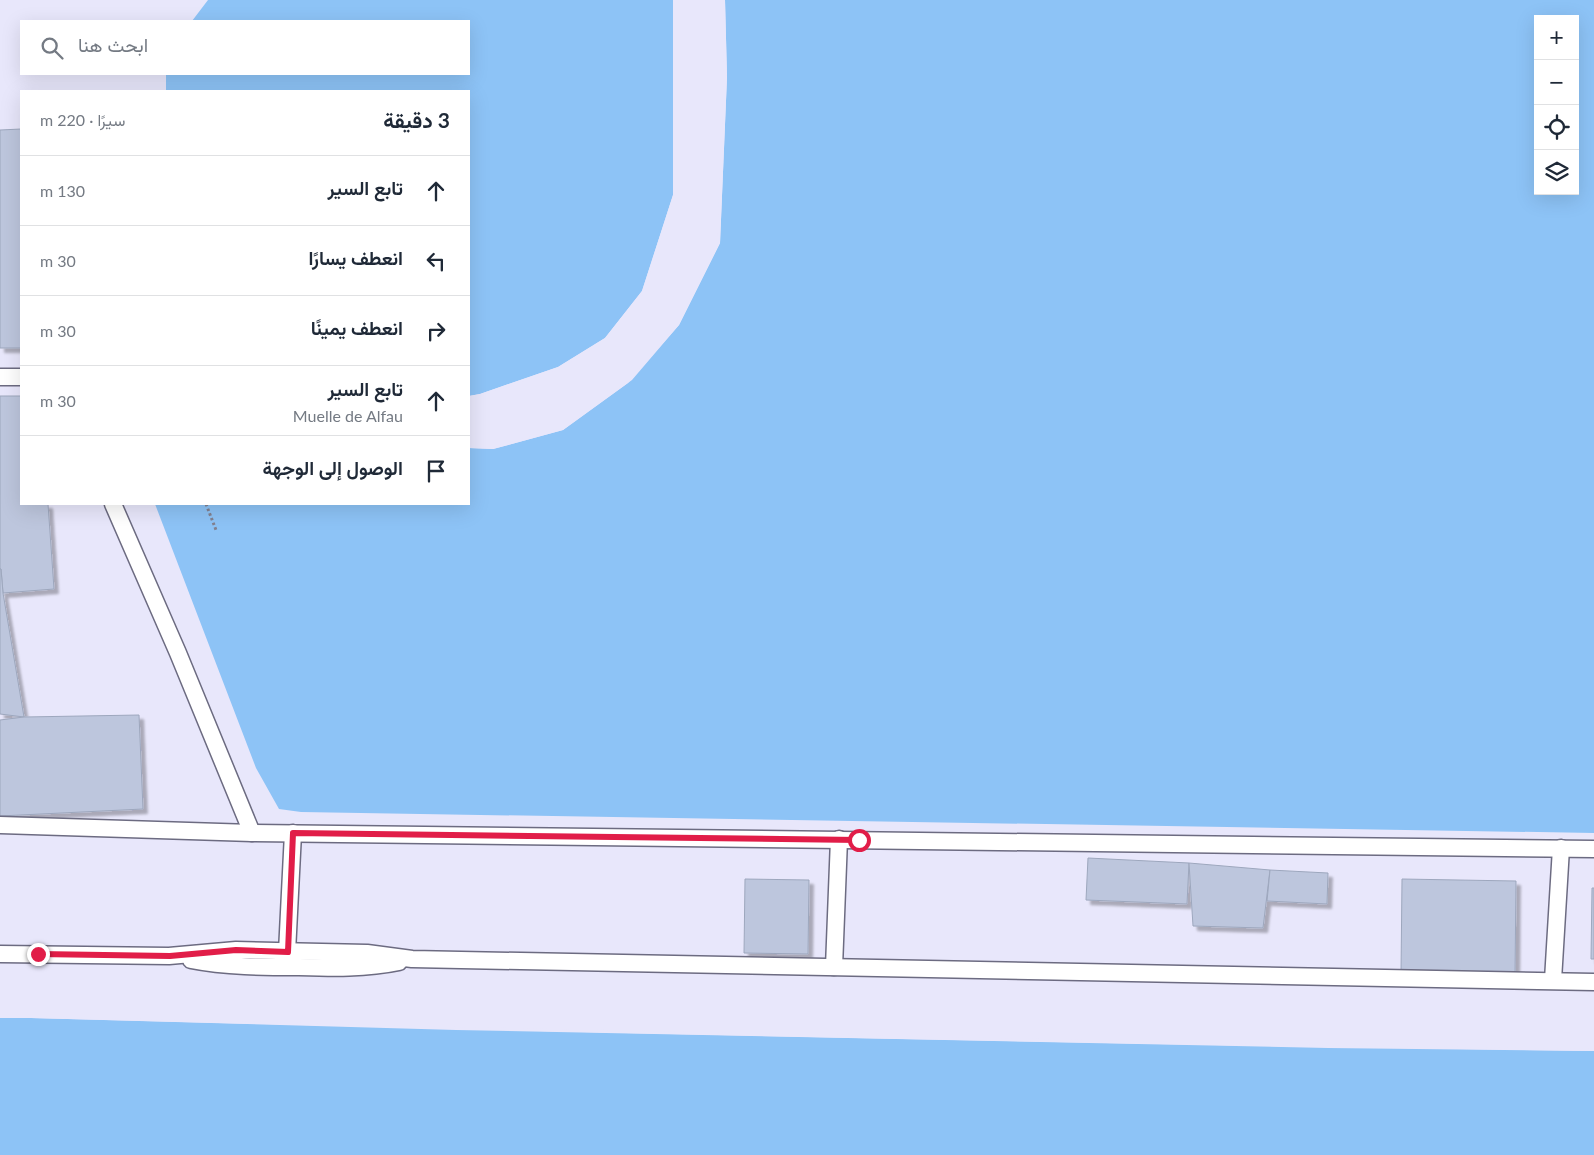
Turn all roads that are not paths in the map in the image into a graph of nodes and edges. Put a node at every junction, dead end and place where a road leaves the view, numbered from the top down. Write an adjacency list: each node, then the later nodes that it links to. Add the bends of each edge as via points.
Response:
1 (20, 376): 2 (lane)
2 (0, 377)
3 (113, 505): 5 (lane)
4 (0, 825): 5 (lane)
5 (252, 833): 6 (lane)
6 (293, 833): 7 (lane); 10 (lane)
7 (840, 840): 8 (lane); 14 (lane)
8 (1561, 848): 9 (lane); 15 (lane)
9 (1594, 849)
10 (288, 952): 12 (lane, via 236,950); 13 (lane, via 367,953)
11 (0, 954): 12 (lane)
12 (170, 956): 13 (lane, via 220,964 299,967 369,967)
13 (412, 959): 14 (lane)
14 (834, 967): 15 (lane)
15 (1553, 980): 16 (lane)
16 (1594, 982)

